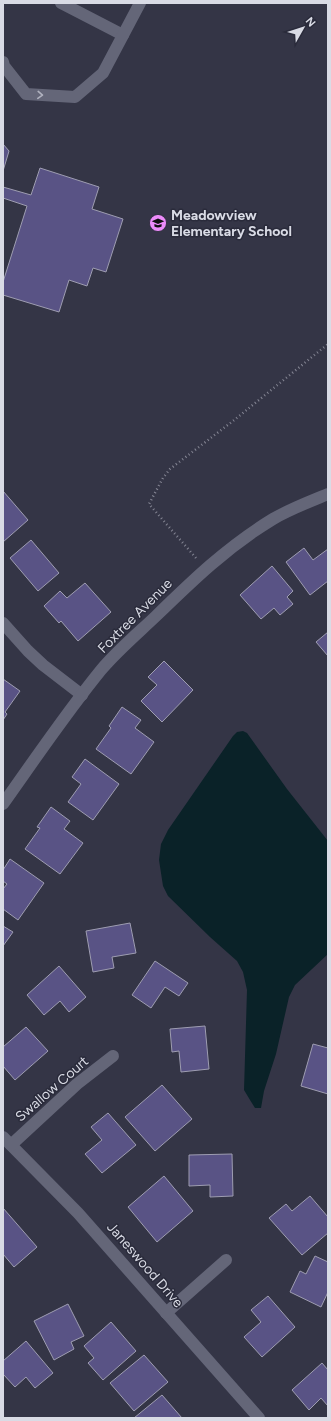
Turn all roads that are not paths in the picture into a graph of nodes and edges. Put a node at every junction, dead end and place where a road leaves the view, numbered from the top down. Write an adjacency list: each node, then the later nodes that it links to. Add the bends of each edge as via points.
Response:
1 (61, 3): 3 (street)
2 (140, 3): 3 (street)
3 (123, 35): 4 (street, one-way to 3, via 26,94 74,97 102,73)
4 (3, 62)
5 (328, 494): 7 (street, Foxtree Avenue, via 274,519 231,547 122,648)
6 (3, 623): 7 (street, via 43,665)
7 (82, 694): 8 (street, Foxtree Avenue)
8 (3, 804)
9 (113, 1056): 10 (street, Swallow Court)
10 (7, 1141): 12 (street, Janeswood Drive, via 78,1213)
11 (226, 1260): 12 (street)
12 (166, 1313): 13 (street, Janeswood Drive)
13 (259, 1418)

